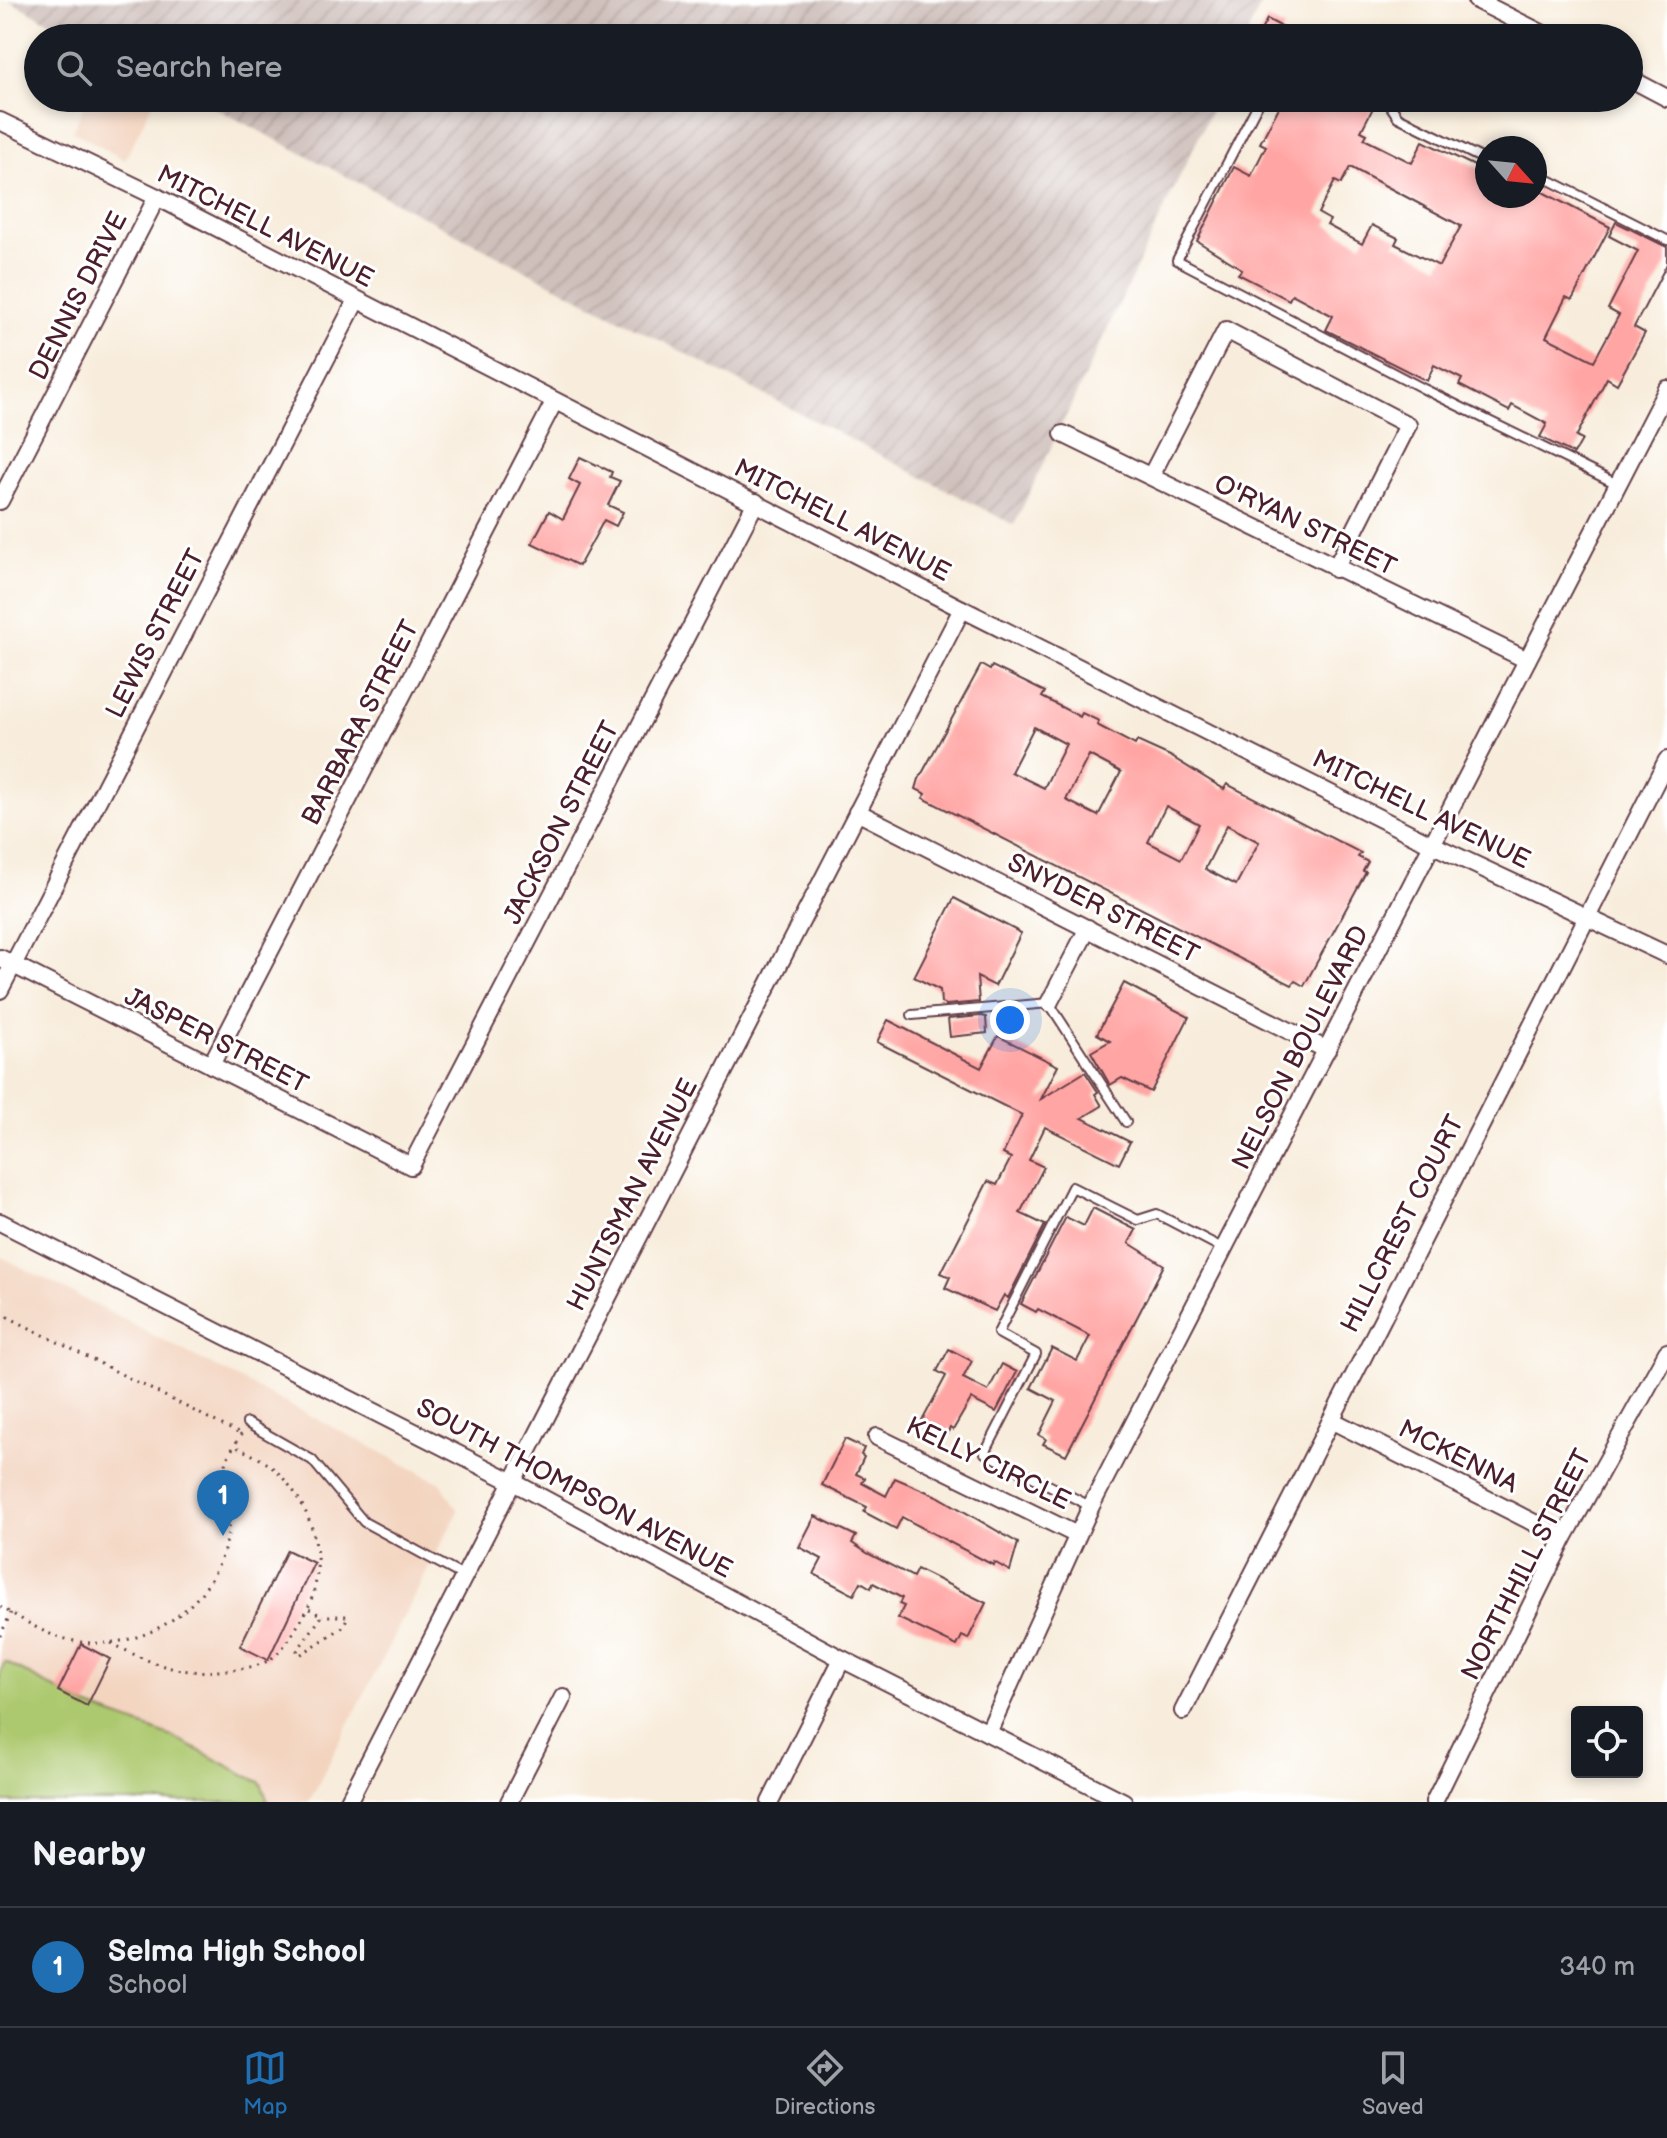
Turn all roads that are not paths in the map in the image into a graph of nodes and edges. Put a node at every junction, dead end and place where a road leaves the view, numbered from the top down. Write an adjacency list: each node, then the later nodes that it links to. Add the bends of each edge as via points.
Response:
1 (1476, 0): 2 (street)
2 (1523, 24)
3 (1643, 85): 4 (street)
4 (1667, 98)
5 (1254, 112): 18 (lane, via 1177,260)
6 (1395, 112): 8 (lane)
7 (0, 121): 10 (street, MITCHELL AVENUE)
8 (1475, 155)
9 (1547, 179): 11 (lane)
10 (157, 197): 12 (street, MITCHELL AVENUE); 19 (street, DENNIS DRIVE)
11 (1667, 240)
12 (356, 301): 14 (street, MITCHELL AVENUE); 30 (street, LEWIS STREET)
13 (1667, 389): 15 (street, NELSON BOULEVARD)
14 (554, 402): 20 (street, MITCHELL AVENUE); 35 (street, BARBARA STREET)
15 (1663, 408): 18 (street, NELSON BOULEVARD)
16 (1063, 434): 17 (street, O'RYAN STREET)
17 (1151, 476): 21 (street, O'RYAN STREET); 21 (street, via 1226,330 1408,425)
18 (1618, 485): 23 (street, NELSON BOULEVARD)
19 (0, 501)
20 (756, 502): 22 (street, MITCHELL AVENUE); 37 (street, JACKSON STREET)
21 (1335, 569): 23 (street, O'RYAN STREET)
22 (962, 609): 25 (street, HUNTSMAN AVENUE); 26 (street, MITCHELL AVENUE)
23 (1527, 660): 26 (street, NELSON BOULEVARD)
24 (1667, 760): 27 (street, HILLCREST COURT)
25 (857, 812): 28 (street, SNYDER STREET); 45 (street, HUNTSMAN AVENUE)
26 (1431, 844): 27 (street, MITCHELL AVENUE); 34 (street, NELSON BOULEVARD)
27 (1588, 916): 29 (street, MITCHELL AVENUE); 42 (street, HILLCREST COURT)
28 (1088, 928): 32 (street); 34 (street, SNYDER STREET)
29 (1667, 955)
30 (6, 961): 31 (street, LEWIS STREET); 35 (street, JASPER STREET)
31 (0, 990)
32 (1049, 1003): 33 (lane); 36 (lane)
33 (912, 1015)
34 (1327, 1050): 39 (street, NELSON BOULEVARD)
35 (211, 1065): 37 (street, JASPER STREET)
36 (1126, 1122)
37 (411, 1166)
38 (0, 1222): 45 (street, SOUTH THOMPSON AVENUE)
39 (1224, 1249): 46 (street, NELSON BOULEVARD); 46 (lane, via 1157,1214 1138,1220 1072,1187 998,1333 1036,1354 985,1453)
40 (1667, 1352): 41 (street, NORTHHILL STREET)
41 (1660, 1383): 48 (street, NORTHHILL STREET)
42 (1331, 1420): 48 (street, MCKENNA); 52 (street, HILLCREST COURT)
43 (247, 1423): 49 (lane, via 312,1460 364,1522)
44 (877, 1437): 47 (street, KELLY CIRCLE)
45 (513, 1482): 49 (street, HUNTSMAN AVENUE); 50 (street, SOUTH THOMPSON AVENUE)
46 (1091, 1506): 47 (street, NELSON BOULEVARD)
47 (1077, 1535): 53 (street, NELSON BOULEVARD)
48 (1564, 1538): 58 (street, NORTHHILL STREET)
49 (465, 1577): 54 (street, HUNTSMAN AVENUE)
50 (842, 1659): 53 (street, SOUTH THOMPSON AVENUE); 56 (street)
51 (563, 1697): 55 (street)
52 (1183, 1711)
53 (988, 1733): 57 (street, SOUTH THOMPSON AVENUE)
54 (348, 1802)
55 (509, 1802)
56 (770, 1802)
57 (1124, 1802)
58 (1434, 1802)

